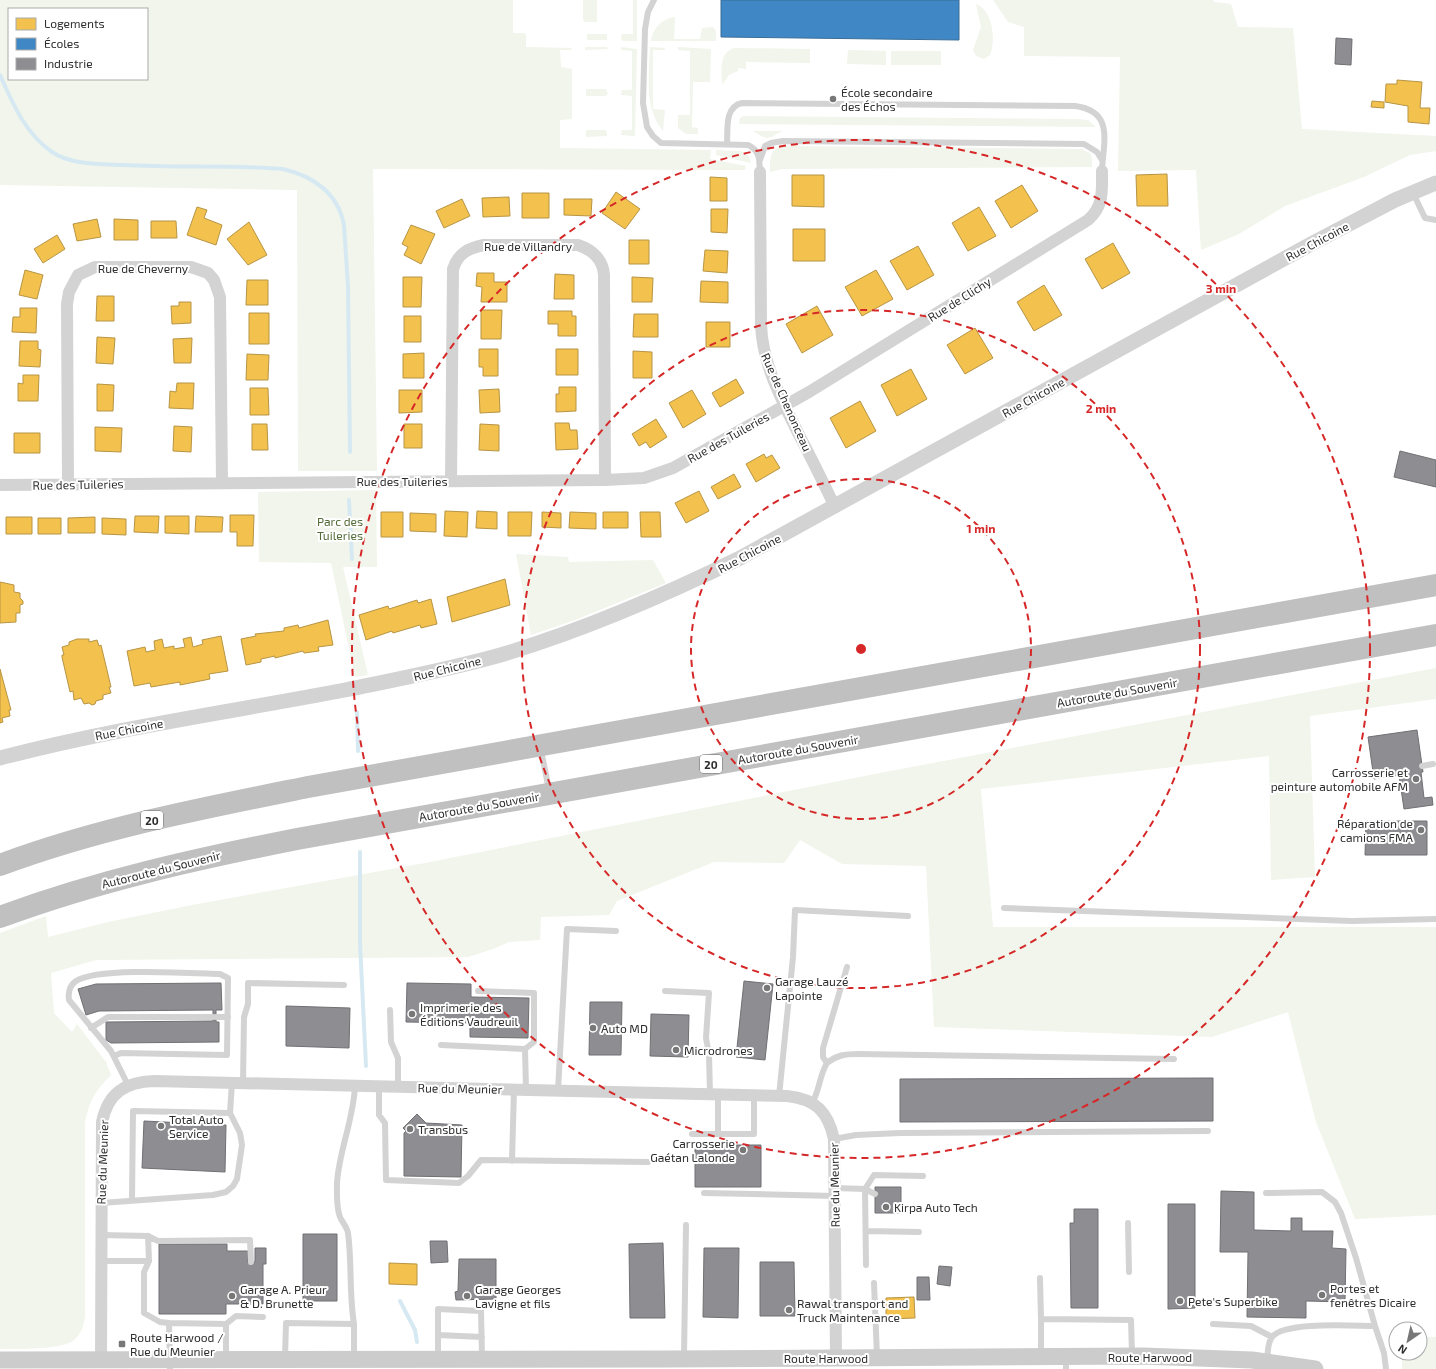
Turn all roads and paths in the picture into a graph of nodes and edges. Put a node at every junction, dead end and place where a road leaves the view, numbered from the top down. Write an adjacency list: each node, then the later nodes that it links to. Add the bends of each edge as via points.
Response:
1 (654, 0): 2 (lane, via 646,20 644,36 643,112 649,132 661,143)
2 (727, 144): 3 (lane, via 750,146 756,151); 4 (lane, via 729,113 735,105 742,103 1075,106 1092,111 1102,120)
3 (760, 166): 4 (lane, via 765,146 783,141 1084,144 1098,152); 8 (street, Rue de Chenonceau, via 761,336 766,359)
4 (1102, 166): 8 (street, Rue de Clichy, via 1100,204 1088,220)
5 (1436, 183): 6 (street, Rue Chicoine)
6 (1412, 192): 7 (lane, via 1425,218); 14 (street, Rue Chicoine, via 1207,300)
7 (1436, 220)
8 (785, 405): 10 (street, Rue des Tuileries, via 662,473 644,478); 14 (street, Rue de Chenonceau)
9 (452, 480): 10 (street, Rue des Tuileries); 10 (street, Rue de Villandry, via 453,269 460,255 484,245 578,245 591,251 601,262 604,276); 11 (street, Rue des Tuileries)
10 (605, 480)
11 (222, 482): 12 (street, Rue des Tuileries); 12 (street, Rue de Cheverny, via 220,297 214,280 208,273 191,267 106,267 86,269 78,275 69,292)
12 (68, 484): 13 (street, Rue des Tuileries)
13 (0, 485)
14 (835, 507): 18 (street, Rue Chicoine, via 734,561 641,605 579,630 502,654 383,683 117,731)
15 (1435, 585): 17 (highway, 20)
16 (1432, 636): 21 (highway, Autoroute du Souvenir / 20)
17 (540, 746): 21 (lane); 22 (highway, 20, via 202,808 104,833)
18 (0, 758)
19 (1433, 764): 20 (lane)
20 (1422, 766)
21 (550, 793): 25 (highway, Autoroute du Souvenir / 20, via 364,826 177,864 91,887)
22 (0, 864)
23 (1004, 908): 26 (lane, via 1352,921)
24 (908, 916): 49 (lane, via 795,910 793,957)
25 (0, 917)
26 (1436, 919)
27 (616, 931): 46 (lane, via 567,929)
28 (847, 968): 39 (lane, via 823,1048 823,1057)
29 (344, 985): 40 (lane, via 248,983 248,1004 244,1017)
30 (478, 991): 36 (lane, via 534,993 534,1042)
31 (665, 991): 47 (lane, via 709,993 706,1038)
32 (390, 1010): 44 (lane, via 391,1042 398,1058)
33 (228, 1017): 34 (lane, via 108,1017); 34 (lane, via 228,978 224,975 104,973 76,981 68,993 72,1006); 37 (lane, via 227,1055 121,1053)
34 (91, 1028): 37 (lane)
35 (441, 1045): 36 (lane)
36 (525, 1050): 45 (lane)
37 (114, 1056): 41 (lane)
38 (1174, 1059): 39 (lane, via 843,1054 834,1057)
39 (827, 1064): 50 (lane, via 818,1093)
40 (237, 1082): 41 (street, Rue du Meunier, via 154,1080); 42 (street, Rue du Meunier); 51 (lane)
41 (128, 1085): 65 (street, Rue du Meunier, via 111,1099 104,1114 101,1131)
42 (355, 1085): 43 (street, Rue du Meunier); 83 (lane, via 354,1102 337,1184 337,1205 348,1232 350,1299)
43 (379, 1086): 44 (street, Rue du Meunier); 56 (lane, via 379,1115 384,1123 386,1180 459,1183 480,1160)
44 (398, 1086): 45 (street, Rue du Meunier)
45 (520, 1089): 46 (street, Rue du Meunier); 56 (lane)
46 (558, 1090): 47 (street, Rue du Meunier)
47 (714, 1094): 48 (street, Rue du Meunier); 54 (lane)
48 (754, 1095): 49 (street, Rue du Meunier); 54 (lane, via 754,1134)
49 (779, 1096): 50 (street, Rue du Meunier, via 803,1098)
50 (812, 1103): 55 (street, Rue du Meunier, via 827,1116)
51 (230, 1113): 64 (lane, via 240,1133 242,1145 237,1179 233,1186 226,1192 213,1195); 64 (lane, via 133,1111)
52 (1208, 1131): 55 (lane, via 900,1133)
53 (692, 1134): 54 (lane)
54 (718, 1134)
55 (834, 1139): 60 (street, Rue du Meunier)
56 (512, 1161): 57 (lane)
57 (648, 1162)
58 (923, 1176): 59 (lane, via 874,1175)
59 (865, 1189): 60 (lane); 63 (lane); 68 (lane)
60 (835, 1192): 61 (lane); 98 (street, Rue du Meunier)
61 (704, 1193)
62 (1266, 1193): 85 (lane, via 1322,1192 1335,1202 1356,1258)
63 (875, 1194)
64 (132, 1200): 65 (lane)
65 (101, 1202): 70 (street, Rue du Meunier)
66 (1128, 1223): 76 (lane)
67 (686, 1225): 94 (lane)
68 (866, 1231): 69 (lane); 75 (lane)
69 (919, 1232)
70 (101, 1234): 71 (lane); 72 (street, Rue du Meunier)
71 (148, 1236): 73 (lane); 74 (lane, via 158,1241 250,1240)
72 (101, 1261): 73 (lane); 91 (street, Rue du Meunier)
73 (148, 1261): 81 (lane, via 144,1272 144,1313 160,1322)
74 (251, 1262)
75 (866, 1265)
76 (1129, 1272)
77 (1040, 1278): 80 (lane)
78 (874, 1283): 96 (lane)
79 (263, 1317): 82 (lane, via 236,1316)
80 (1041, 1319): 89 (lane, via 1131,1320); 90 (lane)
81 (169, 1323): 82 (lane); 104 (lane)
82 (226, 1324): 101 (lane)
83 (354, 1324): 92 (lane, via 286,1323); 99 (lane)
84 (1213, 1324): 88 (lane, via 1251,1326)
85 (1375, 1326): 88 (lane, via 1306,1326 1284,1330); 108 (lane, via 1384,1353)
86 (438, 1335): 87 (lane); 87 (lane, via 438,1310 482,1311); 97 (lane)
87 (482, 1337): 93 (lane)
88 (1272, 1337): 100 (lane)
89 (1132, 1356): 100 (main road, Route Harwood); 102 (main road, Route Harwood)
90 (1041, 1357): 96 (main road, Route Harwood, via 1020,1360); 102 (main road, Route Harwood)
91 (101, 1359): 95 (main road, Route Harwood); 103 (main road, Route Harwood)
92 (285, 1359): 101 (main road, Route Harwood); 105 (main road, Route Harwood)
93 (482, 1359): 94 (main road, Route Harwood, via 549,1362); 97 (main road, Route Harwood)
94 (684, 1359): 98 (main road, Route Harwood)
95 (0, 1360)
96 (887, 1360): 98 (main road, Route Harwood)
97 (436, 1361): 99 (main road, Route Harwood)
98 (836, 1361)
99 (362, 1362): 105 (main road, Route Harwood)
100 (1267, 1362): 106 (main road, Route Harwood)
101 (235, 1363): 104 (main road, Route Harwood)
102 (1066, 1363)
103 (118, 1364): 104 (main road, Route Harwood)
104 (170, 1364)
105 (325, 1364)
106 (1286, 1366): 107 (main road, Route Harwood)
107 (1315, 1369)
108 (1386, 1369)

